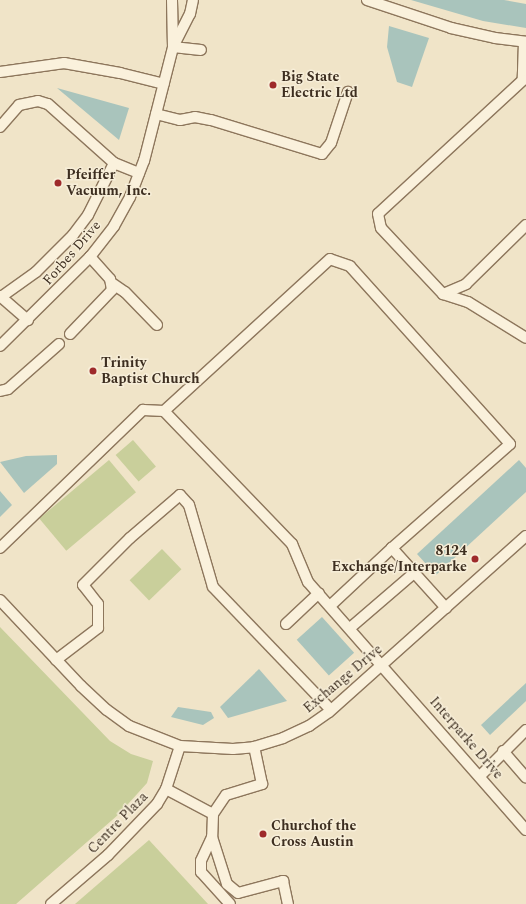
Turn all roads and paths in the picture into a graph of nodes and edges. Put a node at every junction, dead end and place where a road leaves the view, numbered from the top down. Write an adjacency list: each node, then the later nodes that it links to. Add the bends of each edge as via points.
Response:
1 (172, 0): 5 (street, Forbes Drive)
2 (193, 0): 5 (street, Forbes Drive, via 190,14)
3 (373, 1): 4 (street, via 450,28)
4 (525, 42): 8 (street)
5 (173, 47): 6 (street); 9 (street, Forbes Drive)
6 (201, 50)
7 (0, 72): 9 (street, via 64,63)
8 (524, 81): 18 (street, via 378,214 381,228)
9 (164, 84): 11 (street, Forbes Drive)
10 (348, 92): 11 (street, via 331,143 322,154 211,120 195,117 180,120)
11 (156, 114): 14 (street, Forbes Drive)
12 (0, 127): 13 (street, via 19,105 38,100 48,104)
13 (114, 163): 14 (street); 19 (street, via 91,210 73,235 36,272)
14 (139, 173): 16 (street, Forbes Drive, via 114,226)
15 (526, 226): 18 (street, via 466,284)
16 (90, 257): 17 (street); 20 (street, Forbes Drive)
17 (113, 284): 21 (street, via 125,292); 22 (street, via 109,294)
18 (443, 294): 23 (street, via 468,302)
19 (1, 296): 20 (street)
20 (28, 320): 25 (street, Forbes Drive)
21 (157, 325)
22 (70, 334)
23 (526, 338)
24 (59, 344): 26 (street, via 8,389)
25 (0, 346)
26 (0, 391)
27 (164, 411): 29 (street, via 143,410); 30 (street, via 330,259 350,266 510,444); 32 (street, Interparke Drive, via 292,544 308,582)
28 (526, 536): 35 (street, Exchange Drive)
29 (0, 548)
30 (392, 548): 31 (street); 34 (street)
31 (414, 573): 35 (street); 37 (street)
32 (319, 593): 34 (street, Interparke Drive); 36 (street)
33 (0, 600): 38 (street, Exchange Drive)
34 (331, 605): 37 (street, Interparke Drive)
35 (446, 608): 39 (street, Exchange Drive)
36 (286, 624)
37 (350, 628): 39 (street, Interparke Drive)
38 (56, 660): 40 (street, via 98,628 98,604 83,585 130,538 180,495 189,505 213,586); 42 (street, Exchange Drive, via 107,710 130,726)
39 (383, 665): 40 (street, Exchange Drive); 45 (street, Interparke Drive)
40 (331, 710): 43 (street, Exchange Drive, via 303,729)
41 (526, 730): 44 (street)
42 (180, 746): 43 (street, Exchange Drive, via 233,749); 47 (street, Centre Plaza)
43 (254, 747): 48 (street, via 262,784 226,795)
44 (503, 751): 45 (street); 46 (street)
45 (480, 776): 49 (street, Interparke Drive)
46 (526, 777)
47 (166, 789): 48 (street); 51 (street, Centre Plaza, via 157,804 108,856)
48 (213, 814): 50 (street)
49 (526, 830)
50 (212, 837): 52 (street, via 201,861 200,872); 53 (street, via 227,884 238,893 283,881)
51 (51, 904)
52 (230, 904)
53 (288, 904)

